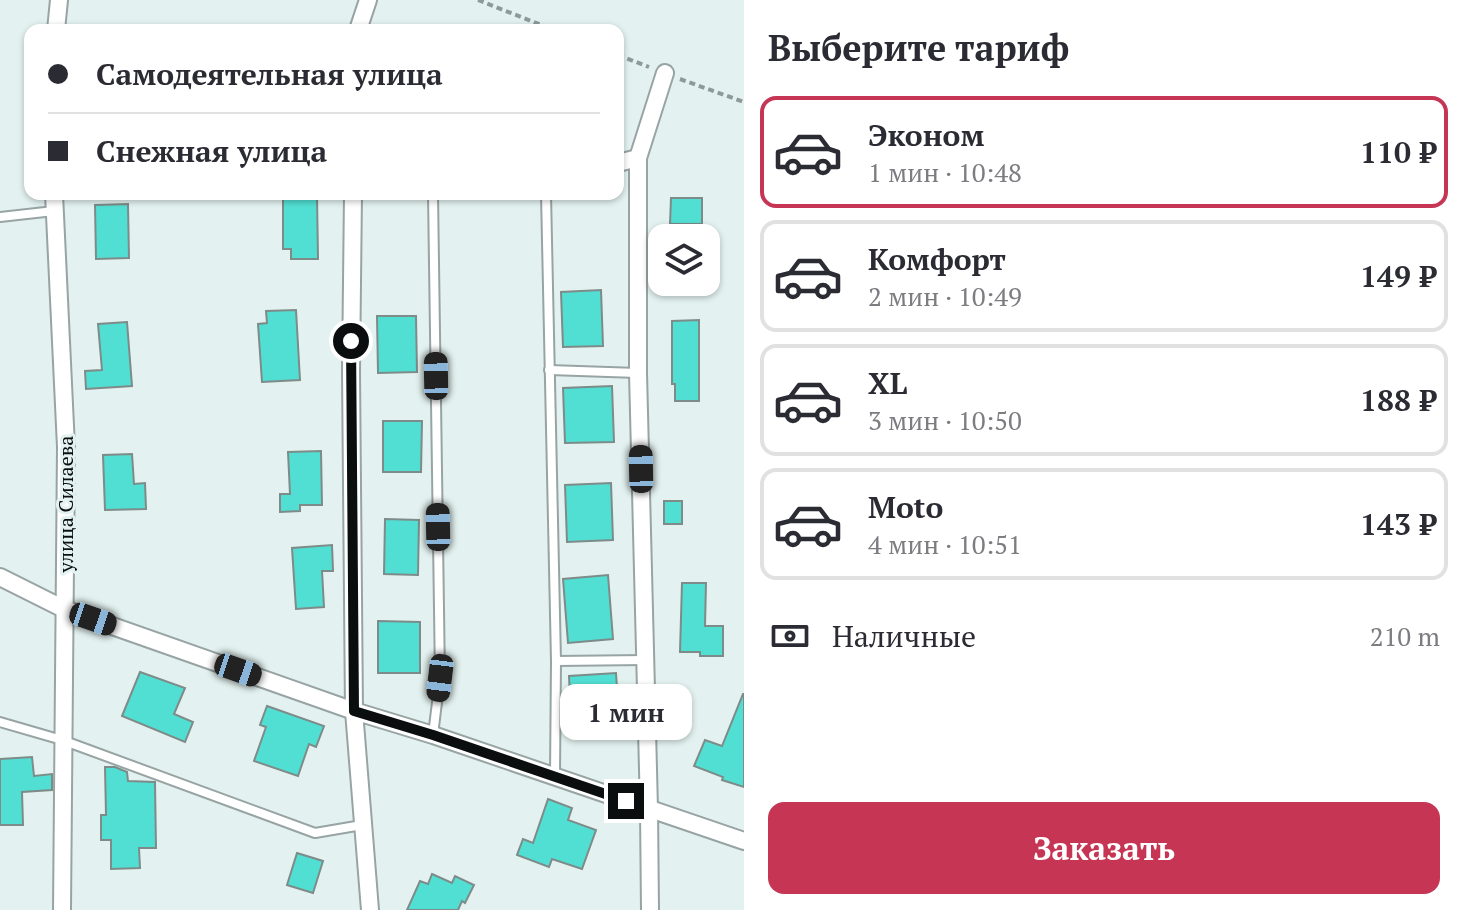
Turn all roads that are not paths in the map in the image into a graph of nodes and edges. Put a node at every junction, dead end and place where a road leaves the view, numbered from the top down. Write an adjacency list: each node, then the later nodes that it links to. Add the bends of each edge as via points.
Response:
1 (59, 0): 3 (street)
2 (368, 0): 4 (street)
3 (57, 24)
4 (360, 24)
5 (665, 73): 6 (street)
6 (638, 158): 7 (street); 14 (street)
7 (624, 162)
8 (353, 200): 19 (street)
9 (433, 200): 21 (lane, via 440,678)
10 (546, 200): 13 (lane)
11 (55, 202): 12 (lane); 16 (street, улица Силаева, via 66,447)
12 (0, 217)
13 (549, 370): 14 (lane); 18 (lane)
14 (638, 373): 17 (street)
15 (0, 577): 16 (street)
16 (64, 609): 19 (street); 22 (street, улица Силаева)
17 (646, 660): 18 (lane); 24 (street)
18 (556, 661): 23 (lane)
19 (354, 711): 21 (street); 25 (street)
20 (0, 722): 22 (lane)
21 (433, 735): 23 (street)
22 (62, 740): 25 (lane, via 315,833); 27 (street, улица Силаева)
23 (555, 777): 24 (street)
24 (649, 809): 26 (street); 29 (street)
25 (362, 825): 28 (street)
26 (744, 841)
27 (62, 910)
28 (370, 910)
29 (650, 910)

